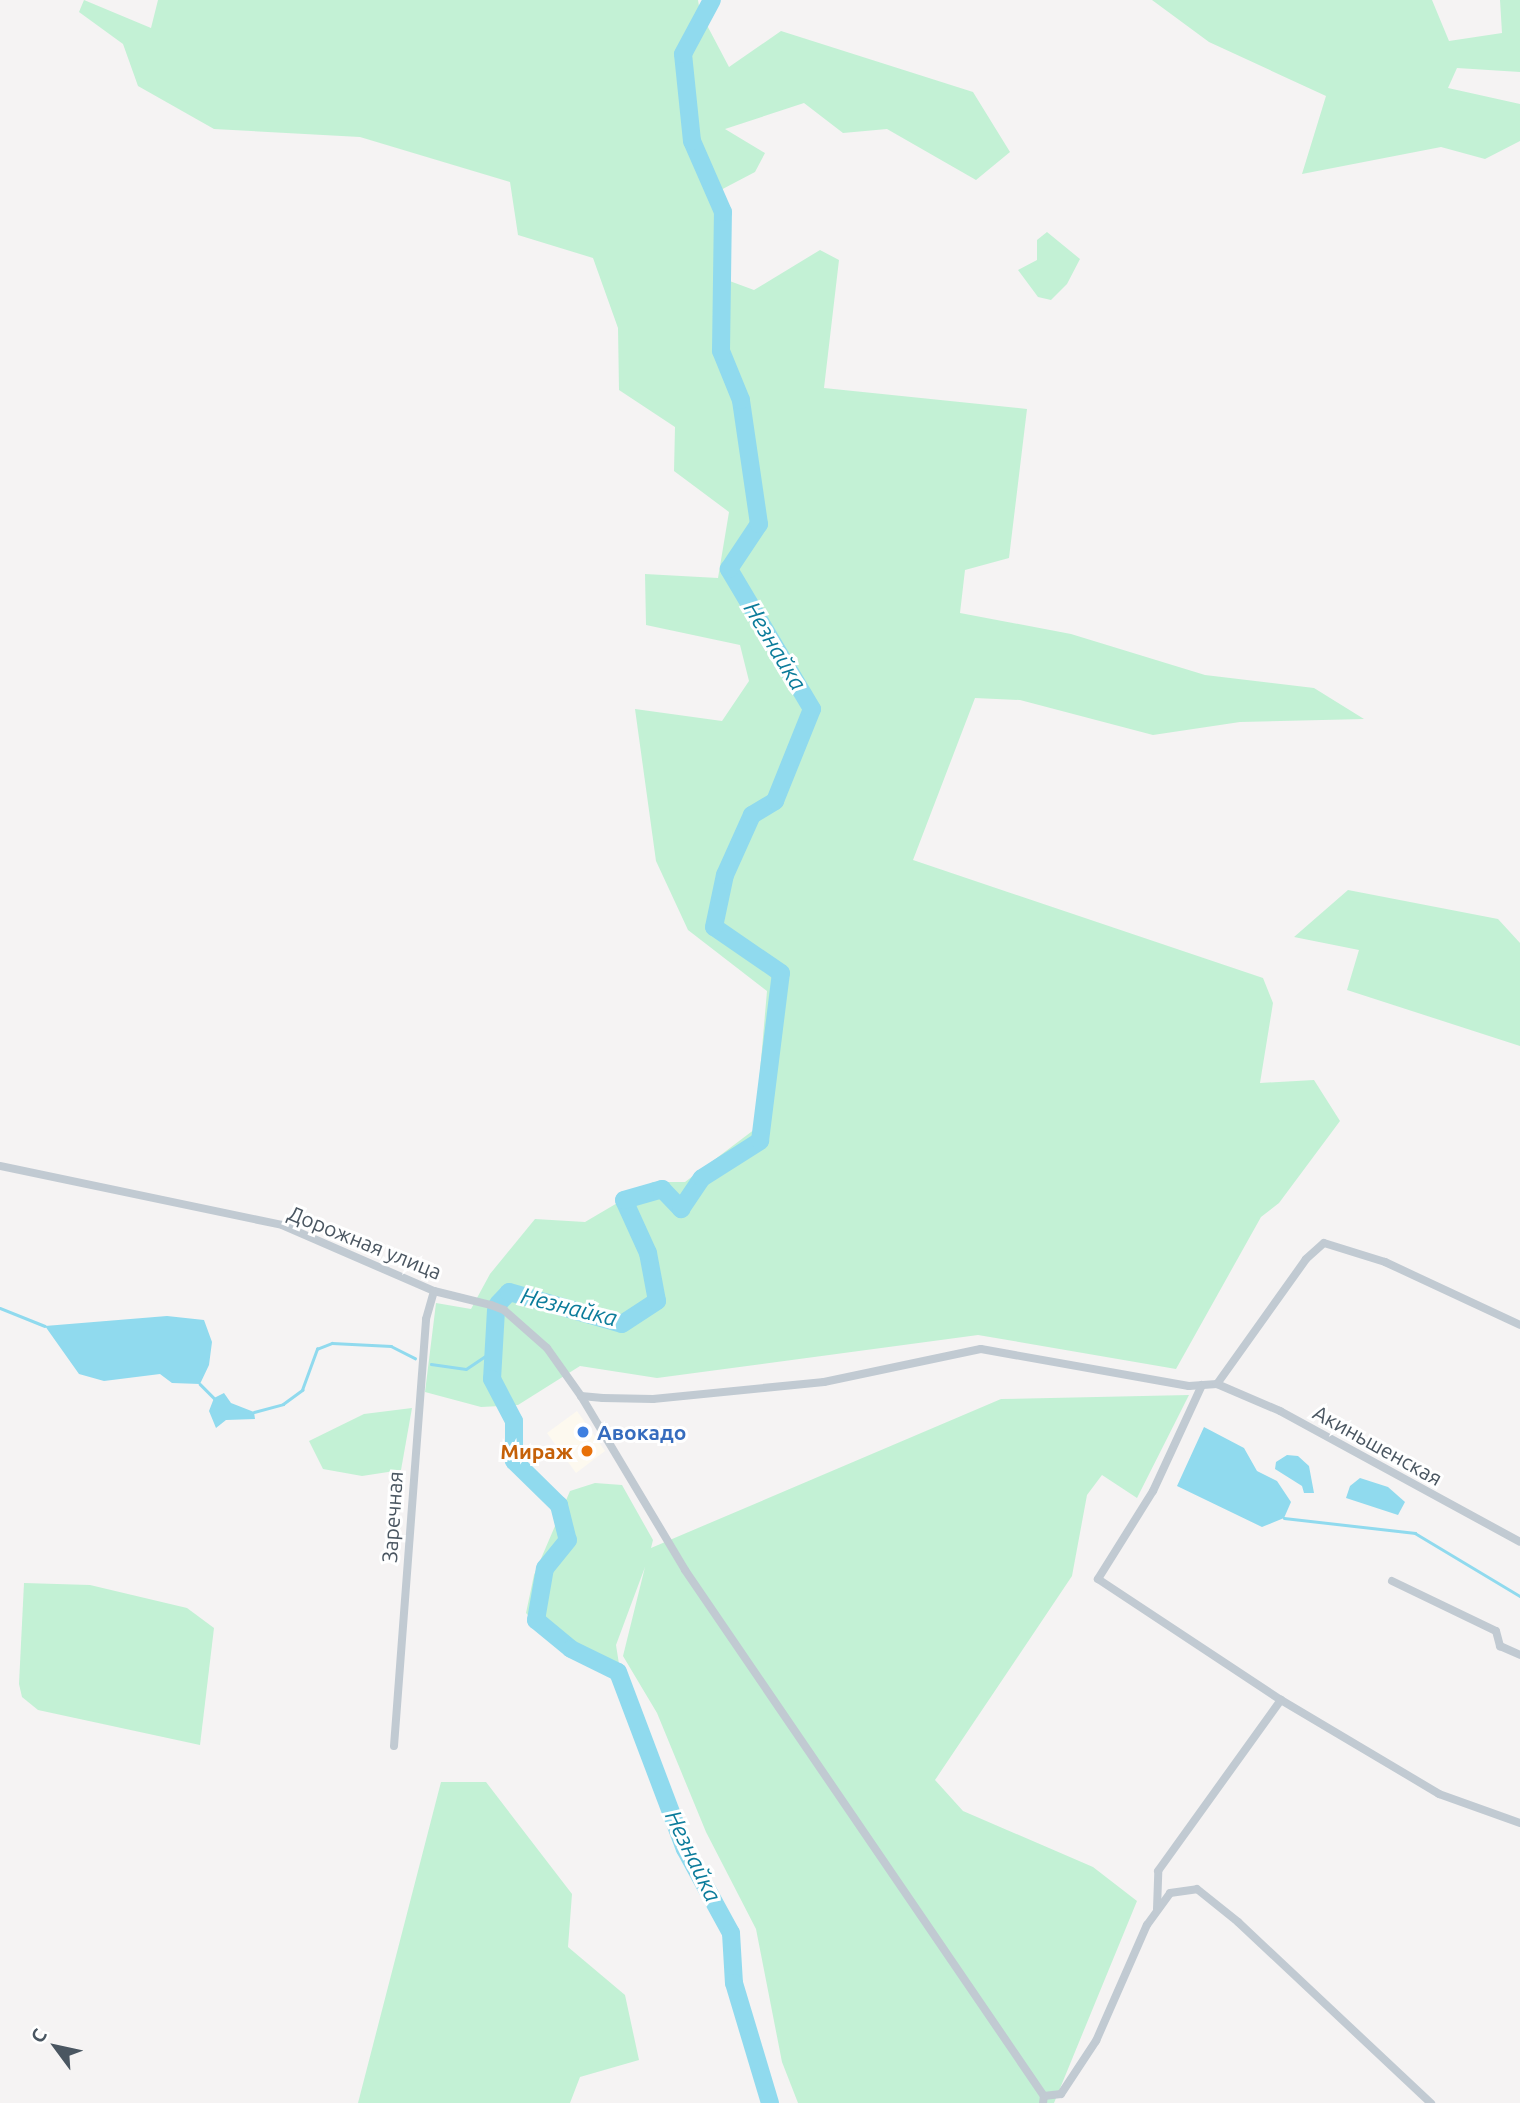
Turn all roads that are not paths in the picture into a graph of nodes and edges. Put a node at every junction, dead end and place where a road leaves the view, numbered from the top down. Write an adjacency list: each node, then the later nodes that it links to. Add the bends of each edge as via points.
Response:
1 (0, 1166): 2 (street, Дорожная улица, via 282,1225)
2 (434, 1291): 6 (street, Дорожная улица, via 505,1310 547,1348); 11 (street, Заречная, via 425,1333)
3 (1520, 1325): 4 (street, via 1385,1262 1324,1243 1306,1259)
4 (1217, 1384): 5 (street); 7 (street, Акиньшенская, via 1280,1411)
5 (1202, 1385): 6 (street, via 981,1349 824,1382 653,1399); 10 (street, via 1153,1491 1098,1579)
6 (581, 1396): 14 (street, via 685,1570)
7 (1520, 1542)
8 (1392, 1581): 9 (street, via 1496,1631 1500,1646)
9 (1520, 1655)
10 (1281, 1700): 12 (street, via 1440,1794); 13 (street, via 1158,1871)
11 (394, 1746)
12 (1520, 1823)
13 (1157, 1910): 14 (street, via 1096,2041 1061,2094); 15 (street, via 1170,1893 1198,1889)
14 (1044, 2100)
15 (1431, 2103)

